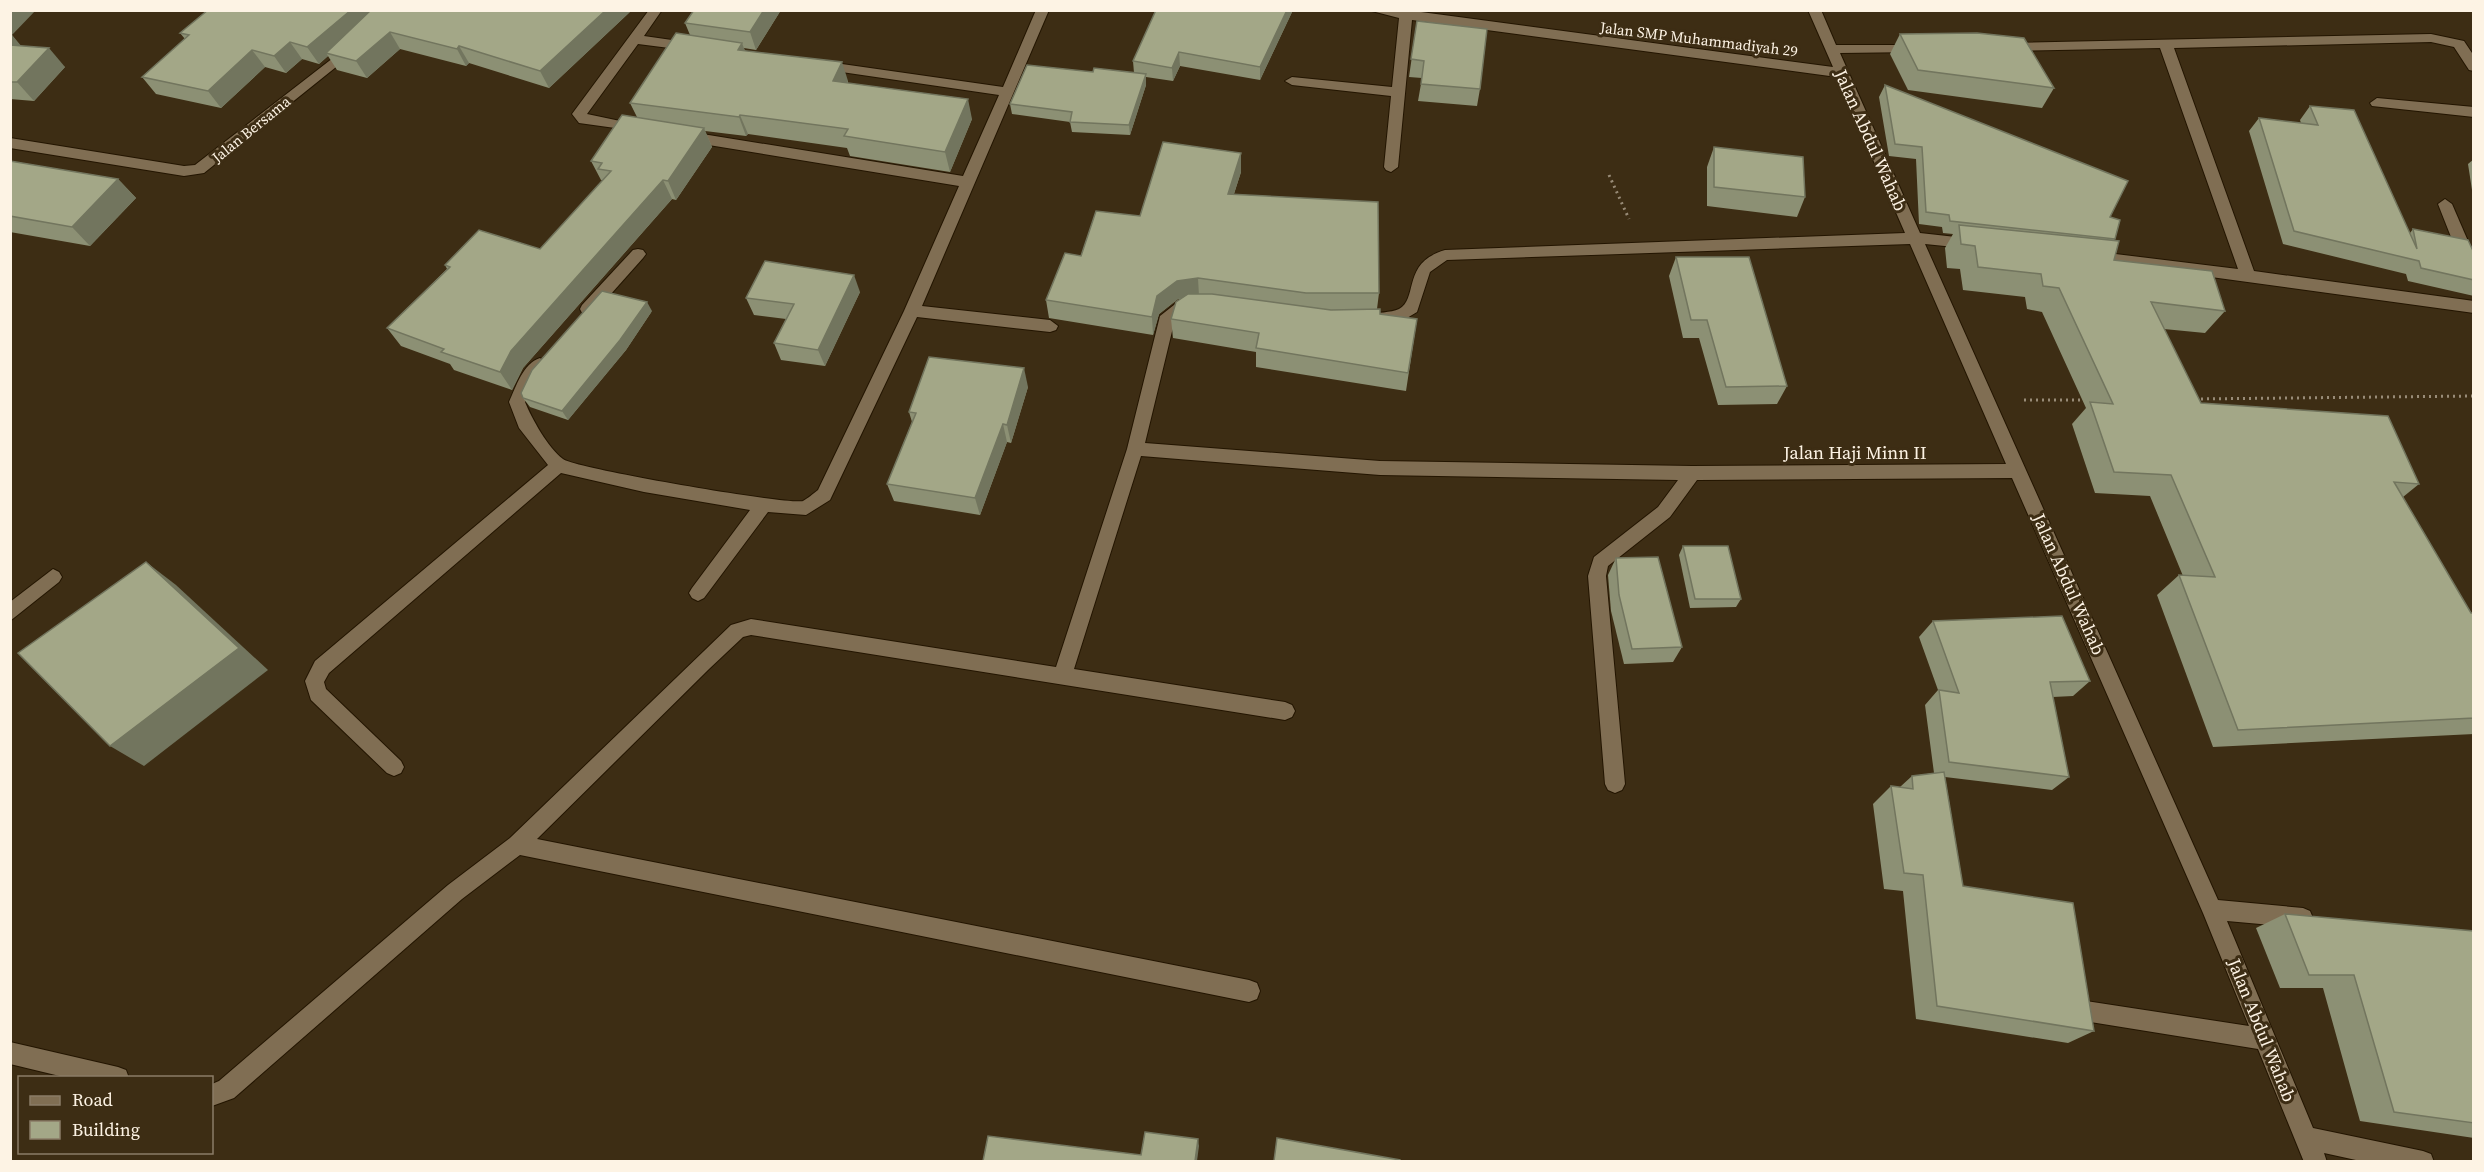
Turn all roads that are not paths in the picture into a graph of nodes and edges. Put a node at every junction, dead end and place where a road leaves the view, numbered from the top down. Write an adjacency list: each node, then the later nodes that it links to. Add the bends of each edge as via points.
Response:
1 (656, 10): 7 (street)
2 (1043, 10): 17 (street)
3 (1374, 10): 5 (street, Jalan SMP Muhammadiyah 29)
4 (1814, 10): 12 (street, Jalan Abdul Wahab)
5 (1406, 16): 15 (street, Jalan SMP Muhammadiyah 29); 18 (street)
6 (362, 39): 21 (street, Jalan Bersama, via 199,169 184,171)
7 (635, 39): 11 (street); 23 (street, via 579,114 584,120)
8 (2166, 45): 9 (street); 14 (street, via 2431,38 2459,44); 30 (street)
9 (1992, 47)
10 (1934, 48): 12 (street)
11 (705, 49)
12 (1830, 49): 15 (street, Jalan Abdul Wahab)
13 (810, 64): 17 (street)
14 (2474, 67)
15 (1842, 73): 25 (street, Jalan Abdul Wahab)
16 (1292, 81): 18 (street)
17 (1007, 92): 23 (street)
18 (1398, 92): 22 (street)
19 (2377, 103): 20 (street)
20 (2474, 112)
21 (10, 143)
22 (1391, 167)
23 (967, 182): 33 (street)
24 (2445, 204): 29 (street)
25 (1915, 238): 26 (street); 34 (street, via 1445,255 1423,270 1412,308 1402,315); 40 (street, Jalan Abdul Wahab)
26 (1995, 246)
27 (638, 254): 35 (street)
28 (2075, 254): 30 (street)
29 (2474, 275)
30 (2248, 276): 32 (street)
31 (1210, 305): 38 (street, via 1185,305 1168,316)
32 (2474, 307)
33 (912, 311): 36 (street); 42 (street, via 824,495 806,508)
34 (1353, 320)
35 (577, 323)
36 (1050, 326)
37 (554, 349): 39 (street, via 531,374 517,402 525,423)
38 (1135, 449): 41 (street, Jalan Haji Minn II, via 1380,468); 46 (street)
39 (558, 466): 42 (street); 48 (street, via 322,668 314,681 318,694)
40 (2019, 471): 41 (street, Jalan Haji Minn II); 51 (street, Jalan Abdul Wahab)
41 (1692, 473): 49 (street, via 1664,512 1600,562 1597,576)
42 (764, 505): 44 (street)
43 (53, 577): 45 (street)
44 (698, 593)
45 (10, 613)
46 (1062, 677): 47 (street); 50 (street, via 751,627 737,631)
47 (1285, 711)
48 (394, 767)
49 (1615, 784)
50 (517, 845): 53 (street); 58 (street, via 455,892 226,1090)
51 (2212, 910): 52 (street); 55 (street, Jalan Abdul Wahab)
52 (2319, 920)
53 (1250, 991)
54 (2086, 1012): 55 (street)
55 (2266, 1039): 59 (street, Jalan Abdul Wahab)
56 (10, 1053): 57 (street)
57 (114, 1076)
58 (213, 1095)
59 (2306, 1138): 60 (street, Jalan Abdul Wahab); 61 (street)
60 (2316, 1161)
61 (2423, 1161)

